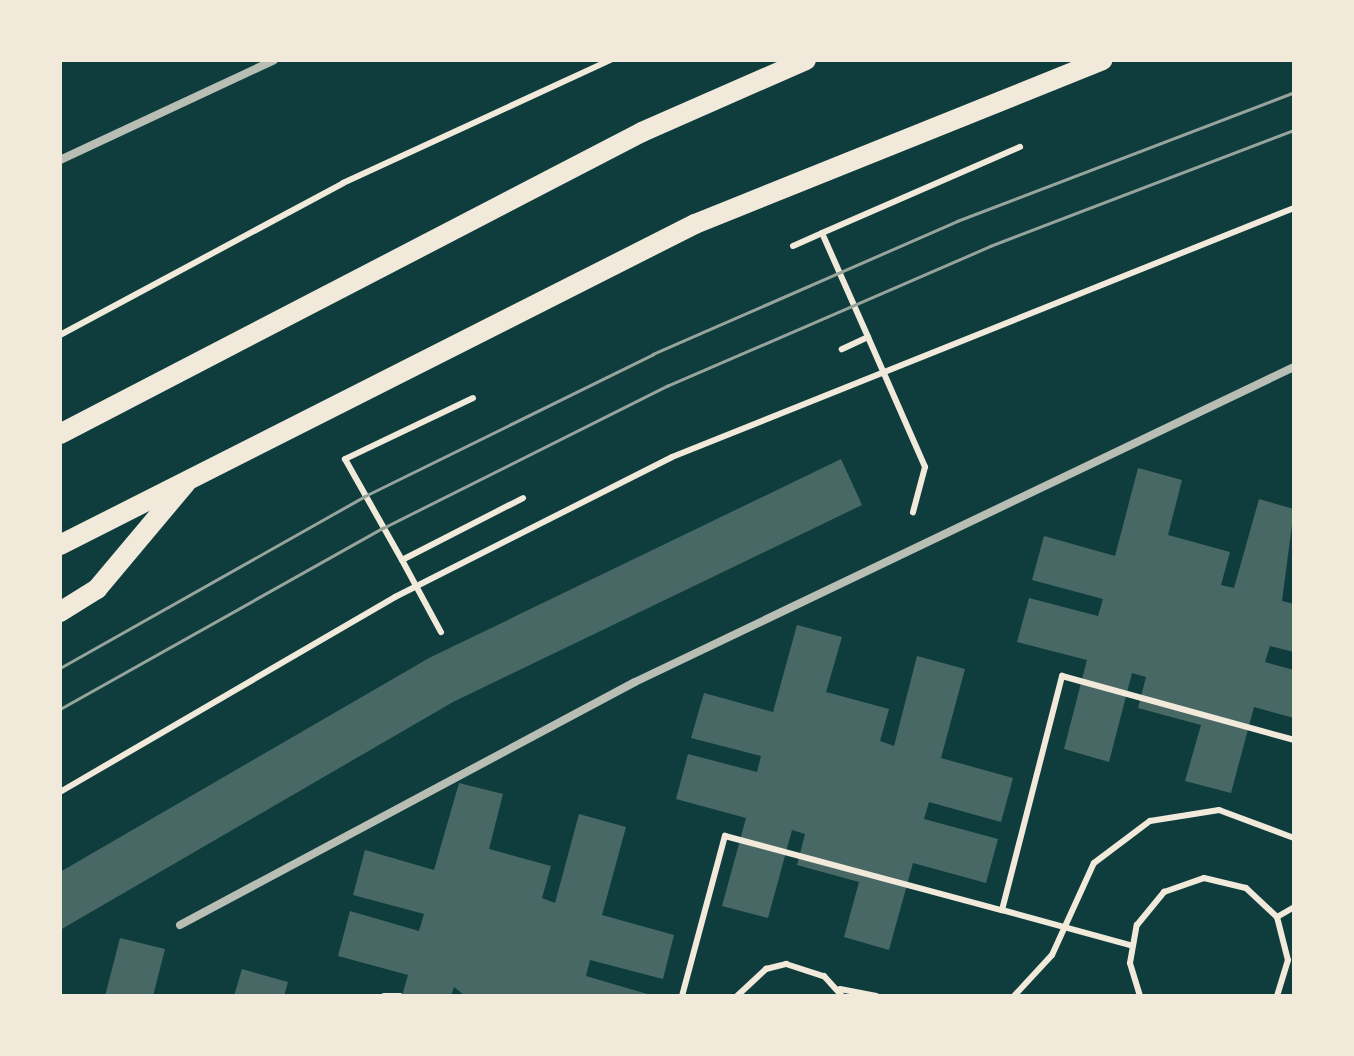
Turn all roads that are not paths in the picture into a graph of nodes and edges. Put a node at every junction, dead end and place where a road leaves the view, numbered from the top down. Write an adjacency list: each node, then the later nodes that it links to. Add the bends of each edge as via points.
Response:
1 (274, 60): 4 (lane)
2 (806, 60): 6 (main road, via 642,132)
3 (1102, 60): 7 (main road, via 694,224)
4 (60, 160)
5 (1294, 368): 10 (lane, via 904,548)
6 (60, 434)
7 (194, 474): 8 (main road); 9 (main road, via 97,589)
8 (60, 545)
9 (60, 612)
10 (180, 925)

